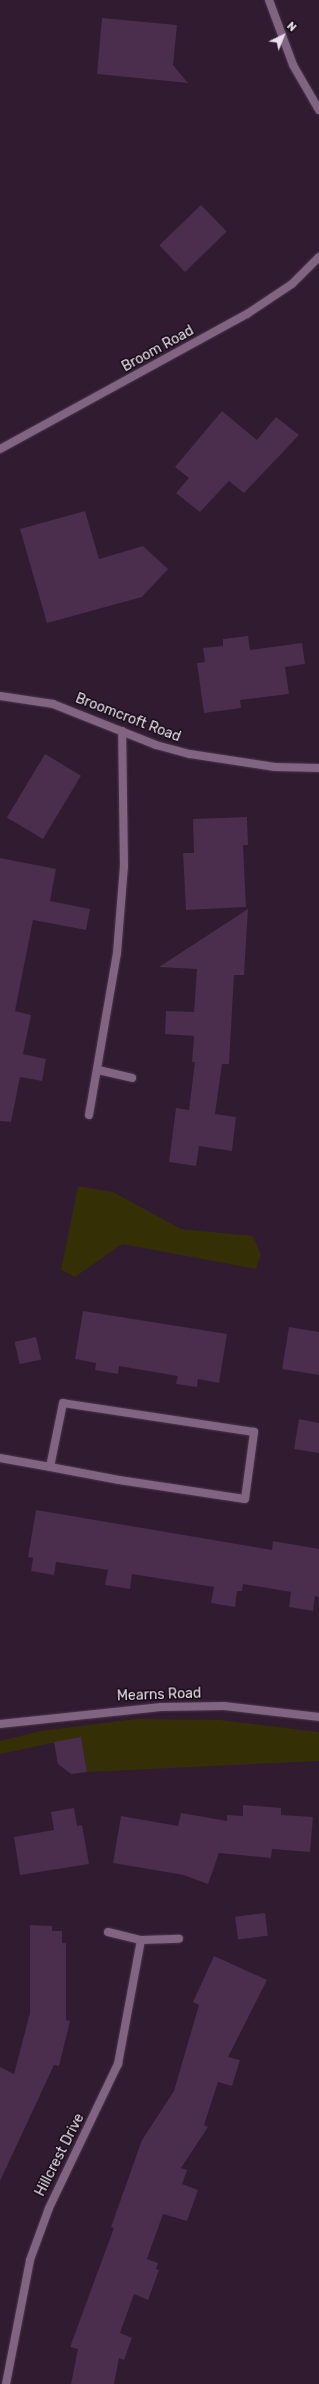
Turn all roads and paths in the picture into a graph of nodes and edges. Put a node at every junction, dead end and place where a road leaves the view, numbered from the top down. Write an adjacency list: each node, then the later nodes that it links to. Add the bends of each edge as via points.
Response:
1 (269, 0): 2 (street, via 293,65)
2 (319, 110)
3 (319, 257): 4 (street, Broom Road, via 292,284 247,314)
4 (0, 449)
5 (0, 696): 6 (street, Broomcroft Road, via 53,704)
6 (122, 731): 7 (street, Broomcroft Road, via 190,754 275,767); 8 (street, via 124,866 117,953)
7 (319, 768)
8 (98, 1070): 9 (street); 10 (street)
9 (132, 1078)
10 (89, 1115)
11 (0, 1458): 12 (street)
12 (50, 1467): 12 (street, via 245,1499 254,1432 64,1403)
13 (319, 1717): 14 (street, Mearns Road, via 224,1706 161,1707)
14 (0, 1724)
15 (108, 1932): 17 (street)
16 (179, 1939): 17 (street)
17 (141, 1940): 18 (street, Hillcrest Drive, via 118,2064 49,2208 30,2260)
18 (6, 2384)

